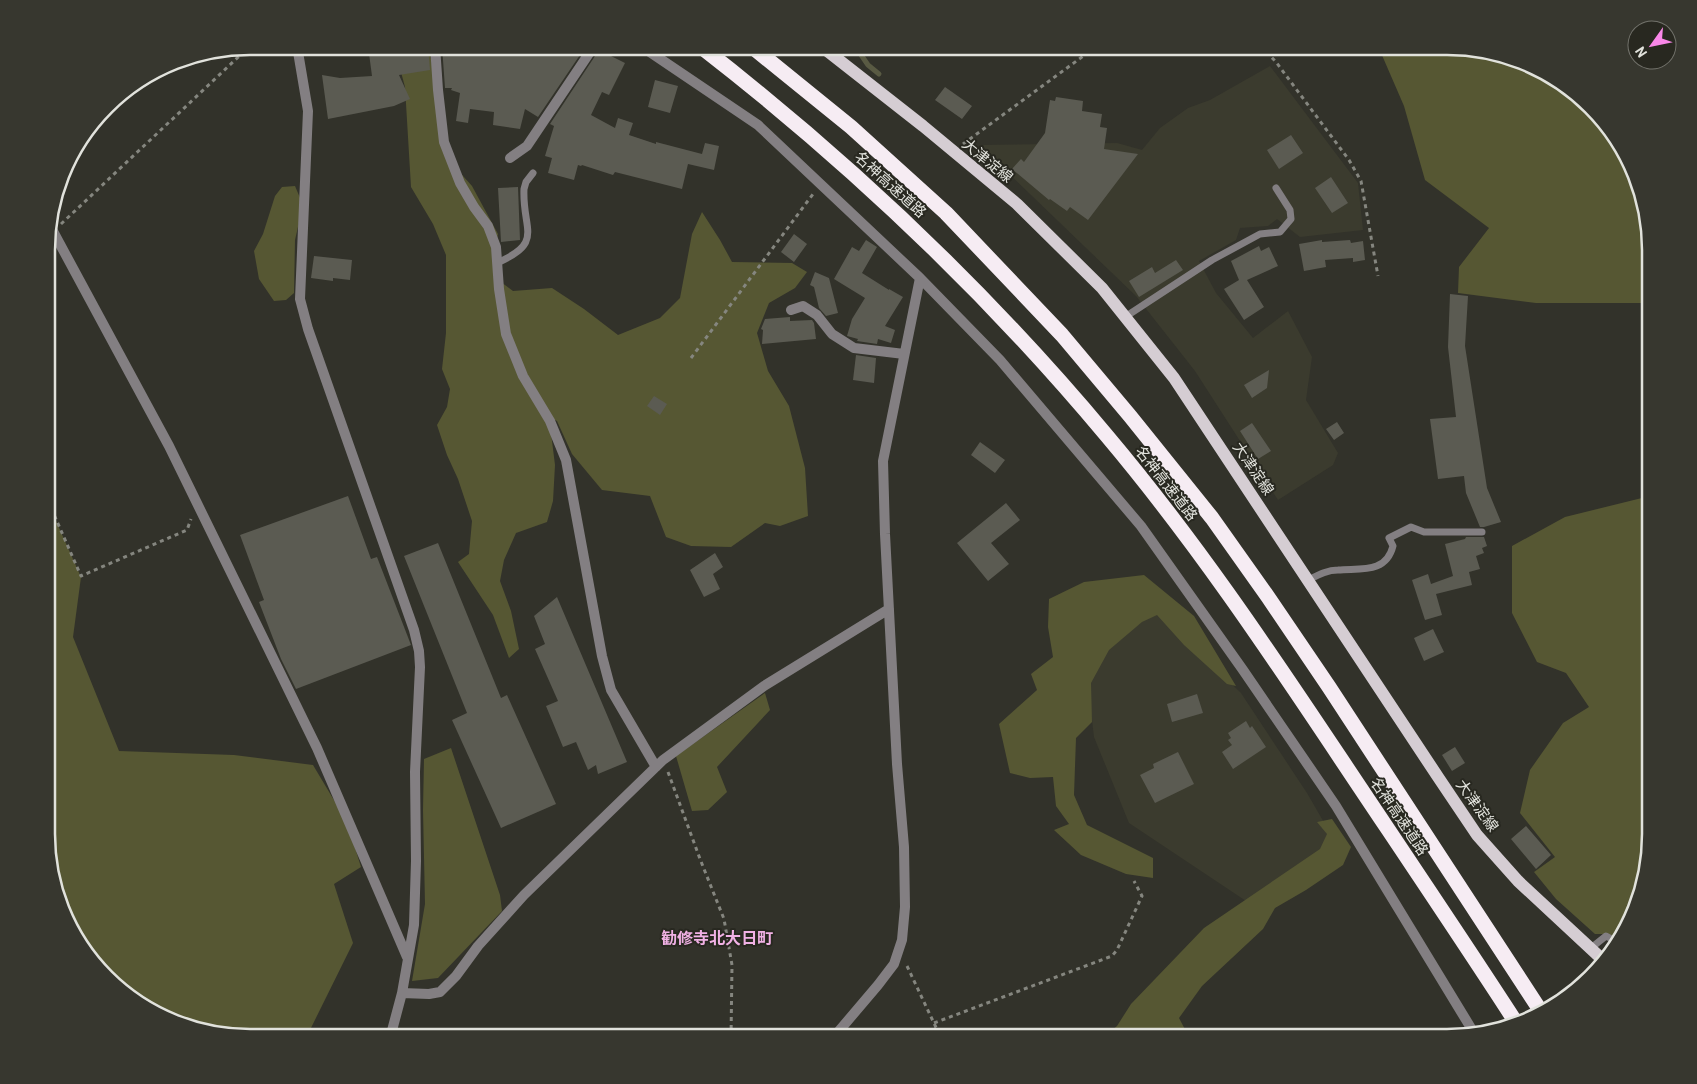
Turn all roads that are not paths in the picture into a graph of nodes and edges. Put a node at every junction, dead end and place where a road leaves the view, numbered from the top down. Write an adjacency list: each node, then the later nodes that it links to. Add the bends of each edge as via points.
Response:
1 (299, 55): 24 (street, via 308,111 300,299 419,651 414,925)
2 (436, 55): 12 (street, via 444,142 460,183 488,226 496,247)
3 (588, 55): 8 (street, via 527,146)
4 (653, 55): 13 (street, via 758,125)
5 (711, 55): 27 (highway, 名神高速道路, via 820,144 922,236 1040,358 1109,438 1246,619)
6 (762, 55): 26 (highway, 名神高速道路, via 852,127 946,213 1062,335 1130,416 1212,518 1268,597)
7 (832, 55): 15 (main road, 大津淀線, via 1016,204 1102,288)
8 (510, 158)
9 (533, 173): 12 (lane, via 524,189 528,241 522,250)
10 (1276, 188): 15 (lane, via 1290,210 1291,219 1280,232 1260,234 1212,260)
11 (55, 235): 24 (street, via 169,446 317,748)
12 (497, 263): 20 (street, via 506,334 523,376 550,421 566,460 611,690)
13 (920, 278): 16 (street); 28 (street, via 1000,360 1141,526 1336,806)
14 (791, 310): 16 (street, via 804,306 817,315 832,334 854,348)
15 (1125, 317): 18 (main road, 大津淀線, via 1174,378)
16 (904, 354): 19 (street, via 883,461)
17 (1482, 532): 18 (lane, via 1424,532 1411,528 1389,538 1393,546 1391,553 1374,568 1323,572)
18 (1308, 580): 22 (main road, 大津淀線, via 1477,835 1518,881)
19 (889, 608): 20 (street, via 764,686); 30 (street, via 904,847 902,940 894,964)
20 (660, 763): 25 (street, via 524,895 440,992)
21 (1611, 939): 22 (lane, via 1606,936)
22 (1591, 948): 23 (main road, 大津淀線)
23 (1599, 956)
24 (408, 957): 25 (street)
25 (402, 993): 29 (street)
26 (1538, 1007)
27 (1514, 1017)
28 (1471, 1027)
29 (392, 1029)
30 (840, 1029)

